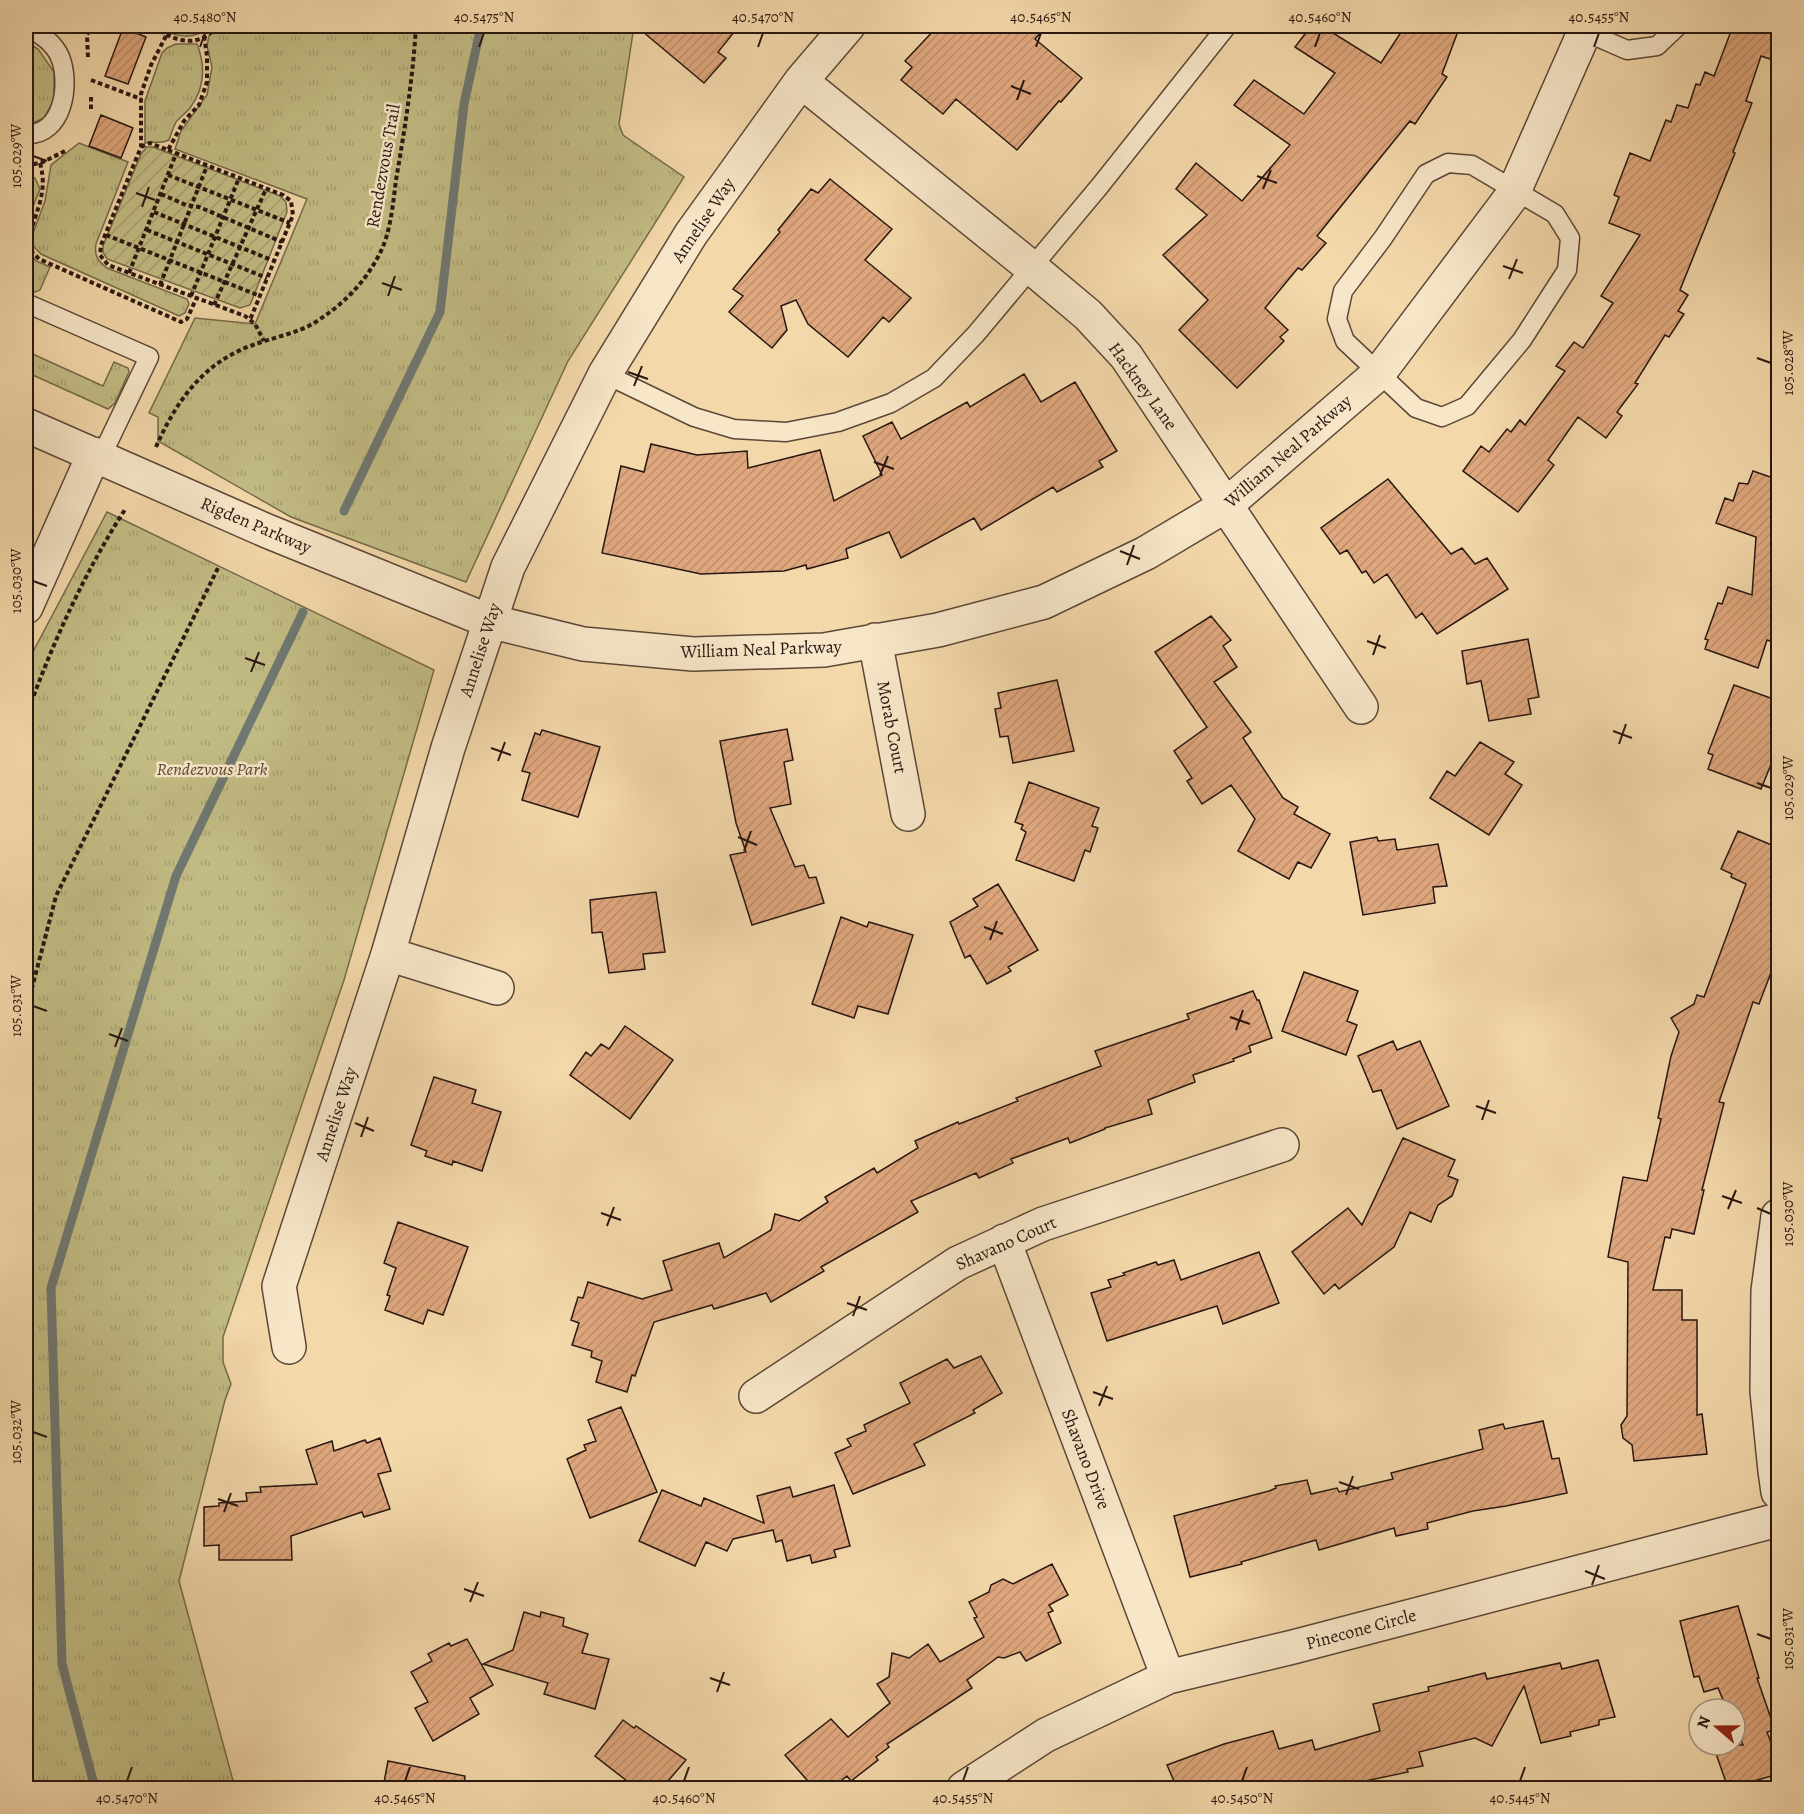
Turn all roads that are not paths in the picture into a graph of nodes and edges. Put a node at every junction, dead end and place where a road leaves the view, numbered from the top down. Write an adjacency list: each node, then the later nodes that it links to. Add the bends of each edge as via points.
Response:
1 (848, 26): 6 (street, Annelise Way)
2 (1227, 26): 9 (lane)
3 (1678, 26): 5 (lane, via 1657,46 1627,50)
4 (26, 27): 7 (lane, via 50,42 60,57 65,91 52,123)
5 (1581, 27): 8 (street, William Neal Parkway)
6 (801, 81): 9 (street, Hackney Lane); 12 (street, Annelise Way, via 691,234)
7 (26, 134)
8 (1515, 190): 11 (street, William Neal Parkway); 11 (lane, via 1472,165 1448,164 1426,174 1343,291 1337,319 1345,341); 11 (lane, via 1555,214 1570,238 1567,270 1522,340 1467,406 1442,417 1416,408)
9 (1032, 268): 12 (lane, via 934,378 891,403 838,423 786,432 734,429 694,417); 15 (street, Hackney Lane, via 1088,315 1126,356)
10 (26, 303): 14 (lane, via 149,357)
11 (1379, 373): 15 (street, William Neal Parkway)
12 (605, 374): 17 (street, Annelise Way, via 508,567)
13 (26, 425): 14 (street, Rigden Parkway)
14 (98, 455): 16 (street); 17 (street, Rigden Parkway, via 267,531)
15 (1226, 506): 18 (street, William Neal Parkway, via 1146,553 1044,602 938,630); 19 (street, Hackney Lane)
16 (26, 604)
17 (489, 621): 18 (street, William Neal Parkway, via 583,644 693,654 824,650); 21 (street, Annelise Way)
18 (875, 640): 20 (street, Morab Court)
19 (1361, 707)
20 (908, 814)
21 (388, 954): 22 (street); 26 (street, Annelise Way, via 279,1286)
22 (497, 988)
23 (1282, 1145): 25 (street, Shavano Court, via 1043,1224)
24 (1779, 1216): 28 (street, via 1768,1291 1767,1391)
25 (1004, 1241): 27 (street, Shavano Court, via 958,1263); 30 (street, Shavano Drive)
26 (289, 1347)
27 (756, 1396)
28 (1779, 1492)
29 (1779, 1520): 30 (street, Pinecone Circle)
30 (1168, 1677): 31 (street, Pinecone Circle, via 1046,1735)
31 (964, 1788)

